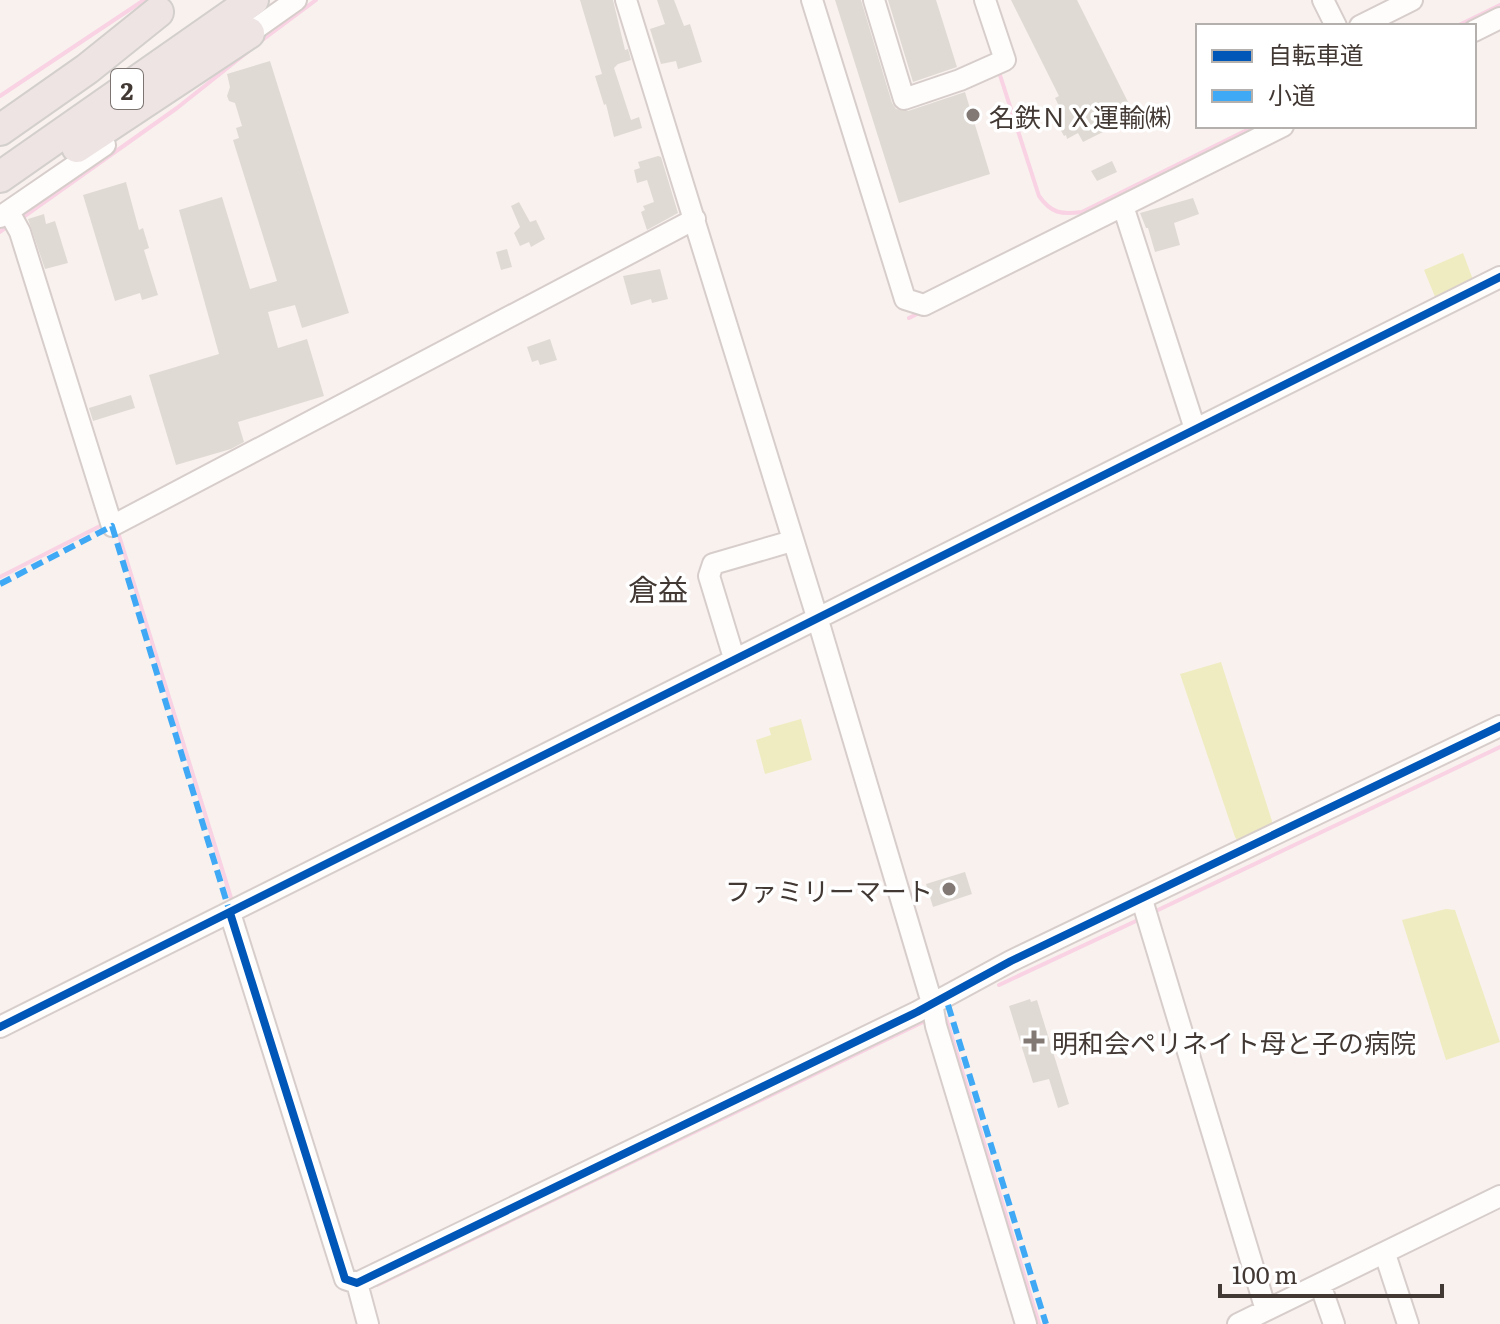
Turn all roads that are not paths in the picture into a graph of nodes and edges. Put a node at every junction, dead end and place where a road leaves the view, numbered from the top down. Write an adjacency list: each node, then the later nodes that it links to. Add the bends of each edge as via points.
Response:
1 (217, 0): 18 (highway, 2)
2 (812, 0): 20 (street, via 905,299 924,305)
3 (874, 0): 4 (street, via 904,99 1005,60)
4 (985, 0)
5 (1323, 0): 11 (street)
6 (1412, 0): 12 (street)
7 (630, 1): 22 (street)
8 (276, 3): 14 (street); 19 (highway, 2)
9 (166, 6): 15 (street); 17 (highway, 2)
10 (1500, 18): 13 (street)
11 (1335, 24)
12 (1364, 24)
13 (1476, 30)
14 (249, 33): 21 (highway, 2)
15 (0, 113)
16 (1279, 128): 20 (street)
17 (0, 130)
18 (0, 154)
19 (0, 177)
20 (1123, 206): 24 (street)
21 (3, 209): 22 (street, via 20,232 112,526)
22 (695, 219): 25 (street)
23 (1500, 277): 24 (street)
24 (1195, 429): 26 (street)
25 (792, 541): 26 (street); 27 (street, via 713,564 709,576)
26 (820, 616): 27 (street); 31 (street)
27 (734, 658): 30 (street)
28 (1500, 726): 29 (street)
29 (1142, 900): 31 (street); 37 (street)
30 (230, 913): 32 (street); 35 (street, via 345,1279)
31 (932, 1003): 35 (street); 39 (street)
32 (0, 1027)
33 (1500, 1196): 34 (street)
34 (1387, 1259): 36 (street); 41 (street)
35 (357, 1283): 38 (street)
36 (1322, 1289): 37 (street); 40 (street)
37 (1254, 1318)
38 (368, 1324)
39 (1026, 1324)
40 (1334, 1324)
41 (1408, 1324)

